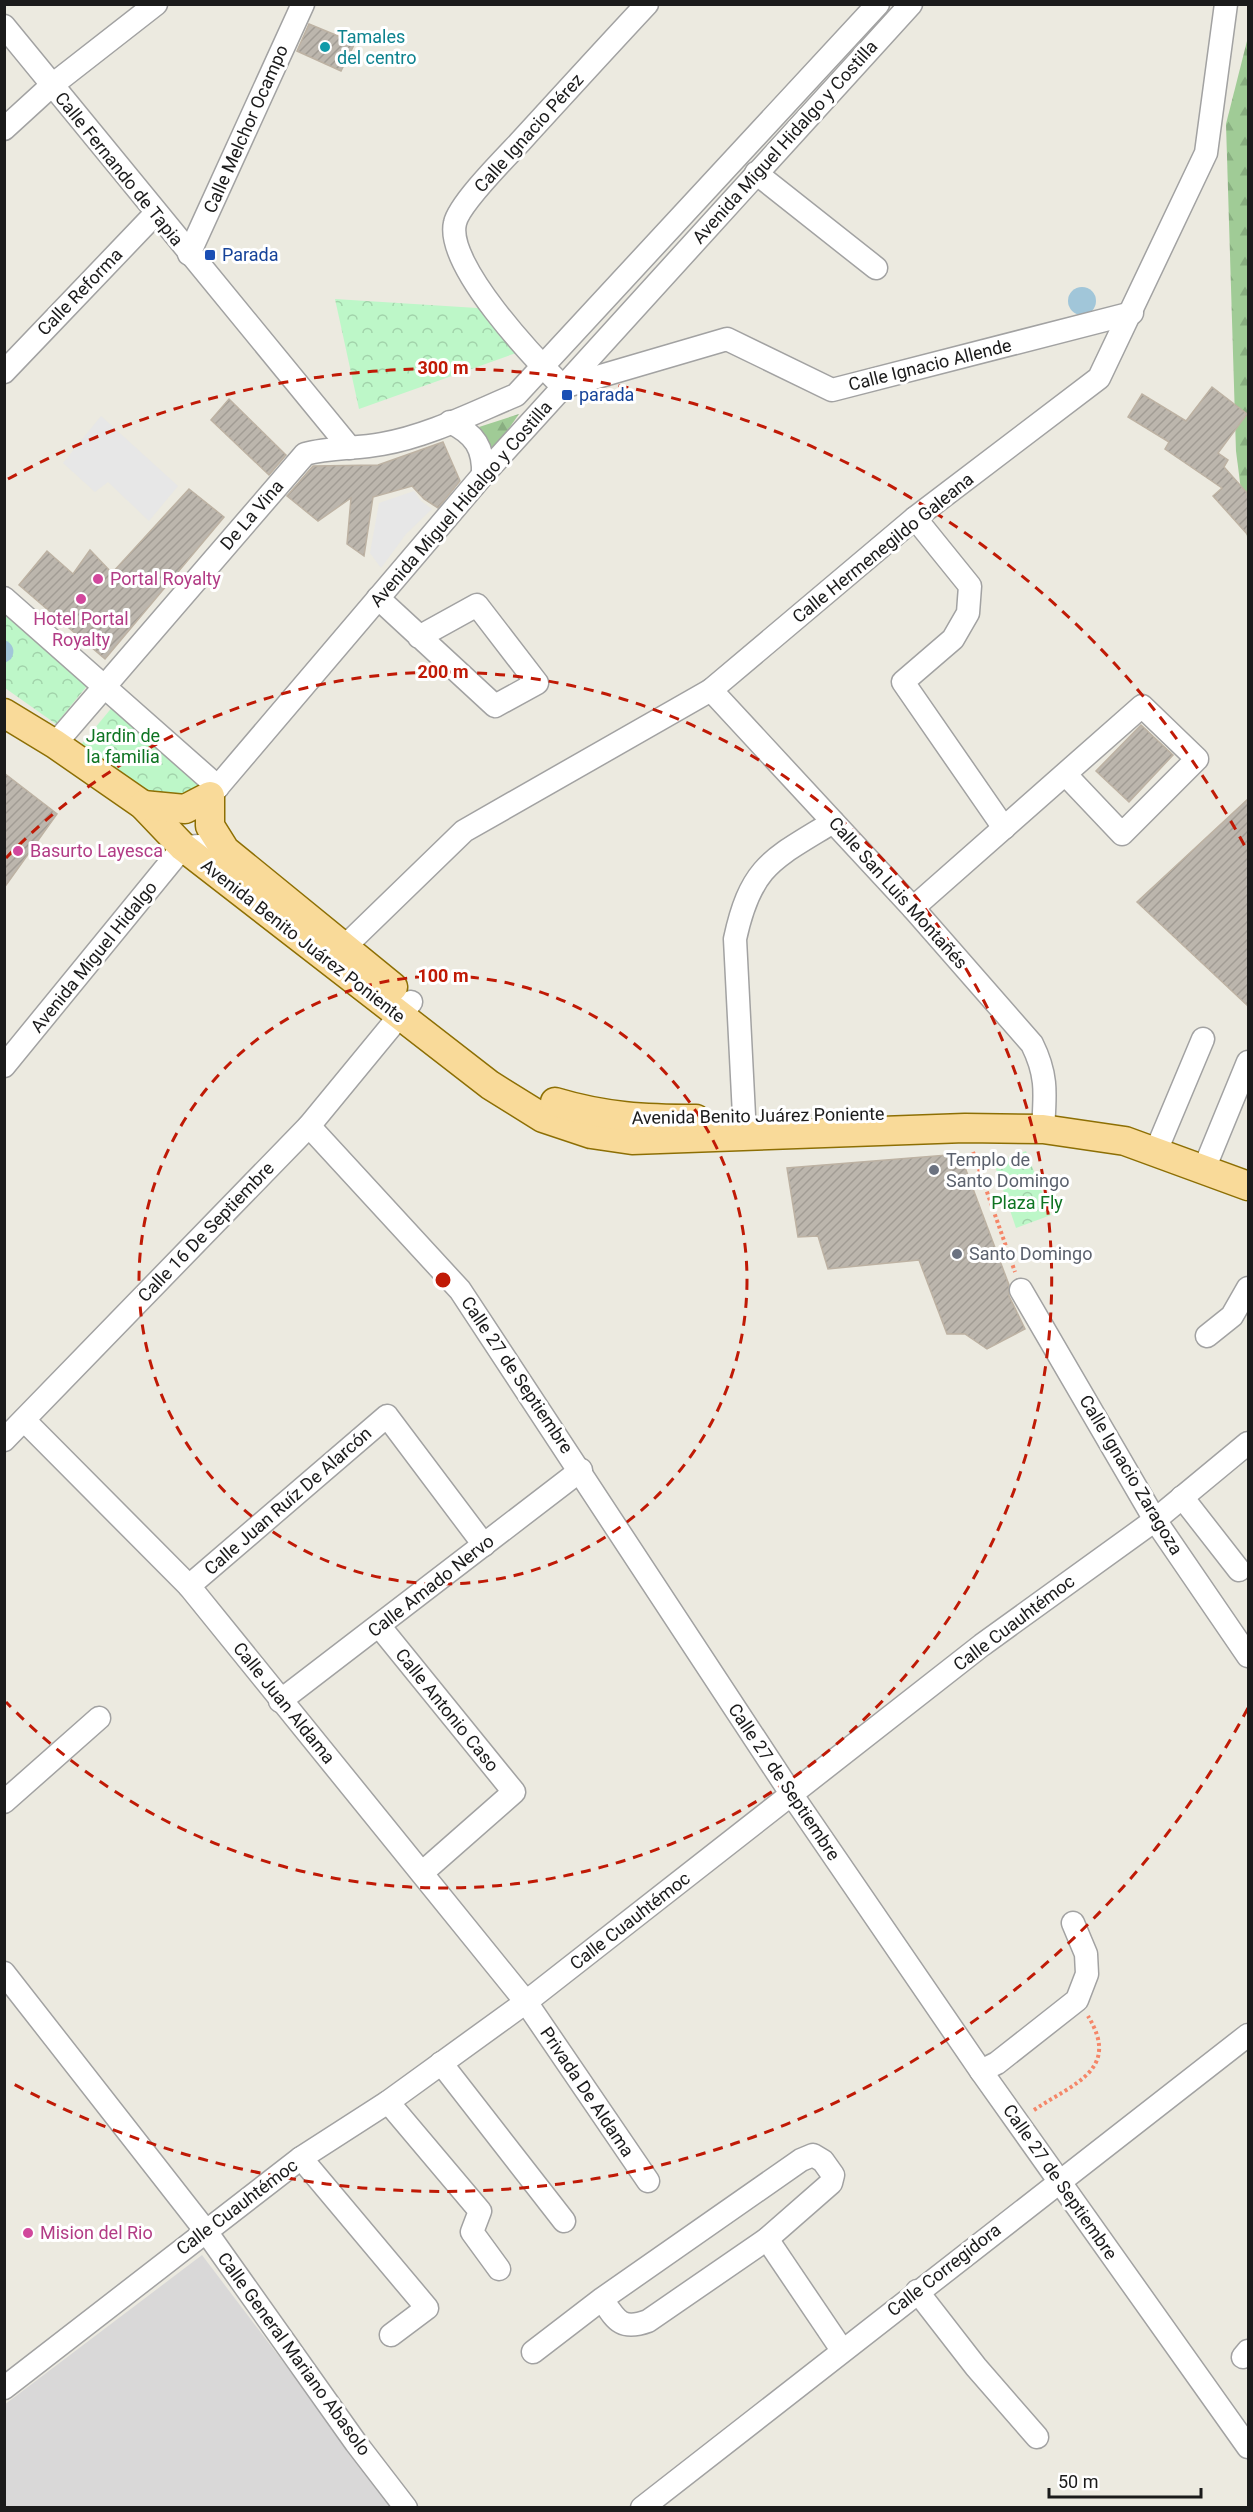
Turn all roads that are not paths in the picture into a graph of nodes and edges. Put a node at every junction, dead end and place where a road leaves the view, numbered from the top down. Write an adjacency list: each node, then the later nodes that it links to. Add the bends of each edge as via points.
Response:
1 (156, 4): 8 (street)
2 (303, 4): 12 (street, Calle Melchor Ocampo)
3 (646, 4): 15 (street, Calle Ignacio Pérez, via 481,184 455,223 457,246 469,271 507,328)
4 (878, 4): 15 (street, Avenida Miguel Hidalgo y Costilla)
5 (911, 4): 10 (street, Avenida Miguel Hidalgo y Costilla)
6 (1226, 4): 14 (street, Calle Hermenegildo Galeana, via 1206,153)
7 (4, 26): 8 (street, Calle Fernando de Tapia)
8 (51, 86): 9 (street); 11 (street, Calle Fernando de Tapia)
9 (4, 129)
10 (756, 173): 13 (street); 17 (street, Avenida Miguel Hidalgo y Costilla)
11 (156, 213): 12 (street, Calle Fernando de Tapia); 16 (street, Calle Reforma)
12 (189, 254): 20 (street, Calle Fernando de Tapia)
13 (876, 268)
14 (1132, 313): 17 (street, Calle Ignacio Allende, via 832,390 727,339); 22 (street, Calle Hermenegildo Galeana, via 1099,378)
15 (543, 368): 17 (street, Calle Ignacio Pérez); 18 (street, Avenida Miguel Hidalgo y Costilla)
16 (4, 372)
17 (563, 387): 21 (street, Avenida Miguel Hidalgo y Costilla)
18 (516, 394): 19 (street, De La Vina)
19 (450, 422): 20 (street, De La Vina, via 384,444); 21 (street, via 466,429 477,442 483,458)
20 (350, 448): 26 (street, De La Vina, via 326,448 305,454)
21 (483, 475): 24 (street, Avenida Miguel Hidalgo y Costilla)
22 (915, 518): 27 (street, Calle Hermenegildo Galeana); 34 (street, via 970,586 968,613 953,639 903,682)
23 (4, 598): 26 (street)
24 (378, 598): 25 (street); 31 (street, Avenida Miguel Hidalgo y Costilla)
25 (419, 637): 25 (street, via 495,706 537,684 477,605)
26 (104, 688): 29 (street, De La Vina); 31 (street)
27 (711, 690): 33 (street, Calle San Luis Montañés); 38 (street, Calle Hermenegildo Galeana, via 464,831)
28 (4, 713): 29 (main road, Avenida Benito Juárez Poniente)
29 (55, 744): 32 (main road, Avenida Benito Juárez Poniente)
30 (1066, 775): 30 (street, via 1122,834 1197,759 1142,706); 34 (street)
31 (214, 791): 32 (main road, via 185,809); 36 (main road, Avenida Benito Juárez Poniente, via 210,826 216,839)
32 (143, 805): 35 (main road, Avenida Benito Juárez Poniente)
33 (833, 822): 37 (street, Calle San Luis Montañés); 45 (street, via 774,859 752,884 742,908 735,939)
34 (1004, 828): 37 (street)
35 (183, 848): 36 (street, via 200,846 212,850); 38 (main road, Avenida Benito Juárez Poniente); 42 (street, Avenida Miguel Hidalgo)
36 (263, 879): 38 (main road, Avenida Benito Juárez Poniente)
37 (913, 908): 43 (street, Calle San Luis Montañés, via 1032,1044 1046,1084)
38 (337, 954): 39 (main road, Avenida Benito Juárez Poniente)
39 (405, 1009): 44 (street, Calle 16 De Septiembre); 45 (main road, Avenida Benito Juárez Poniente, via 490,1085 553,1121 591,1134 632,1140)
40 (1203, 1039): 46 (street)
41 (1248, 1062): 47 (street)
42 (4, 1066)
43 (1043, 1122): 45 (main road, Avenida Benito Juárez Poniente, via 965,1128); 45 (main road, Avenida Benito Juárez Poniente, via 961,1112); 46 (main road, Avenida Benito Juárez Poniente, via 1116,1139)
44 (309, 1126): 53 (street, Calle 16 De Septiembre); 56 (street, Calle 27 de Septiembre, via 460,1290)
45 (745, 1127)
46 (1159, 1144): 47 (main road, Avenida Benito Juárez Poniente)
47 (1206, 1161): 48 (main road, Avenida Benito Juárez Poniente); 49 (main road, Avenida Benito Juárez Poniente)
48 (1248, 1169)
49 (1248, 1186)
50 (1248, 1288): 52 (street, via 1232,1316)
51 (1021, 1290): 58 (street, Calle Ignacio Zaragoza)
52 (1207, 1336)
53 (24, 1420): 54 (street, Calle 16 De Septiembre); 61 (street, Calle Juan Aldama)
54 (4, 1440)
55 (1248, 1443): 57 (street, Calle Cuauhtémoc)
56 (581, 1470): 59 (street, Calle Amado Nervo); 66 (street, Calle 27 de Septiembre)
57 (1182, 1497): 58 (street, Calle Cuauhtémoc); 60 (street)
58 (1155, 1520): 63 (street, Calle Ignacio Zaragoza); 66 (street, Calle Cuauhtémoc, via 982,1646)
59 (484, 1545): 61 (street, Calle Juan Ruíz De Alarcón, via 387,1416); 62 (street, Calle Amado Nervo)
60 (1239, 1570)
61 (189, 1586): 64 (street, Calle Juan Aldama)
62 (380, 1627): 64 (street, Calle Amado Nervo); 68 (street, Calle Antonio Caso, via 514,1792)
63 (1246, 1647)
64 (280, 1701): 68 (street, Calle Juan Aldama)
65 (99, 1718): 67 (street)
66 (792, 1795): 71 (street, Calle Cuauhtémoc); 74 (street, Calle 27 de Septiembre)
67 (4, 1802)
68 (423, 1872): 71 (street, Calle Juan Aldama)
69 (1073, 1923): 74 (street, via 1086,1954 1087,1974 1077,2000)
70 (7, 1980): 80 (street, Calle General Mariano Abasolo)
71 (526, 2002): 73 (street, Calle Cuauhtémoc); 78 (street, Privada De Aldama)
72 (1248, 2035): 77 (street, Calle Corregidora)
73 (441, 2063): 75 (street, Calle Cuauhtémoc); 79 (street)
74 (981, 2071): 77 (street, Calle 27 de Septiembre)
75 (388, 2102): 76 (street, Calle Cuauhtémoc); 82 (street, via 480,2211 472,2232)
76 (301, 2158): 80 (street, Calle Cuauhtémoc); 85 (street, via 427,2308)
77 (1059, 2180): 83 (street, Calle Corregidora); 90 (street, Calle 27 de Septiembre)
78 (648, 2181)
79 (564, 2221)
80 (205, 2230): 88 (street, Calle Cuauhtémoc); 91 (street, Calle General Mariano Abasolo)
81 (767, 2239): 84 (street, via 648,2321 634,2326 624,2324); 84 (street, via 831,2183 832,2175 823,2161 813,2155 801,2160); 86 (street)
82 (499, 2269)
83 (917, 2291): 86 (street, Calle Corregidora); 89 (street)
84 (602, 2299): 87 (street)
85 (391, 2335)
86 (842, 2350): 92 (street, Calle Corregidora)
87 (533, 2352)
88 (4, 2388)
89 (1037, 2437)
90 (1248, 2447)
91 (406, 2508)
92 (642, 2508)

